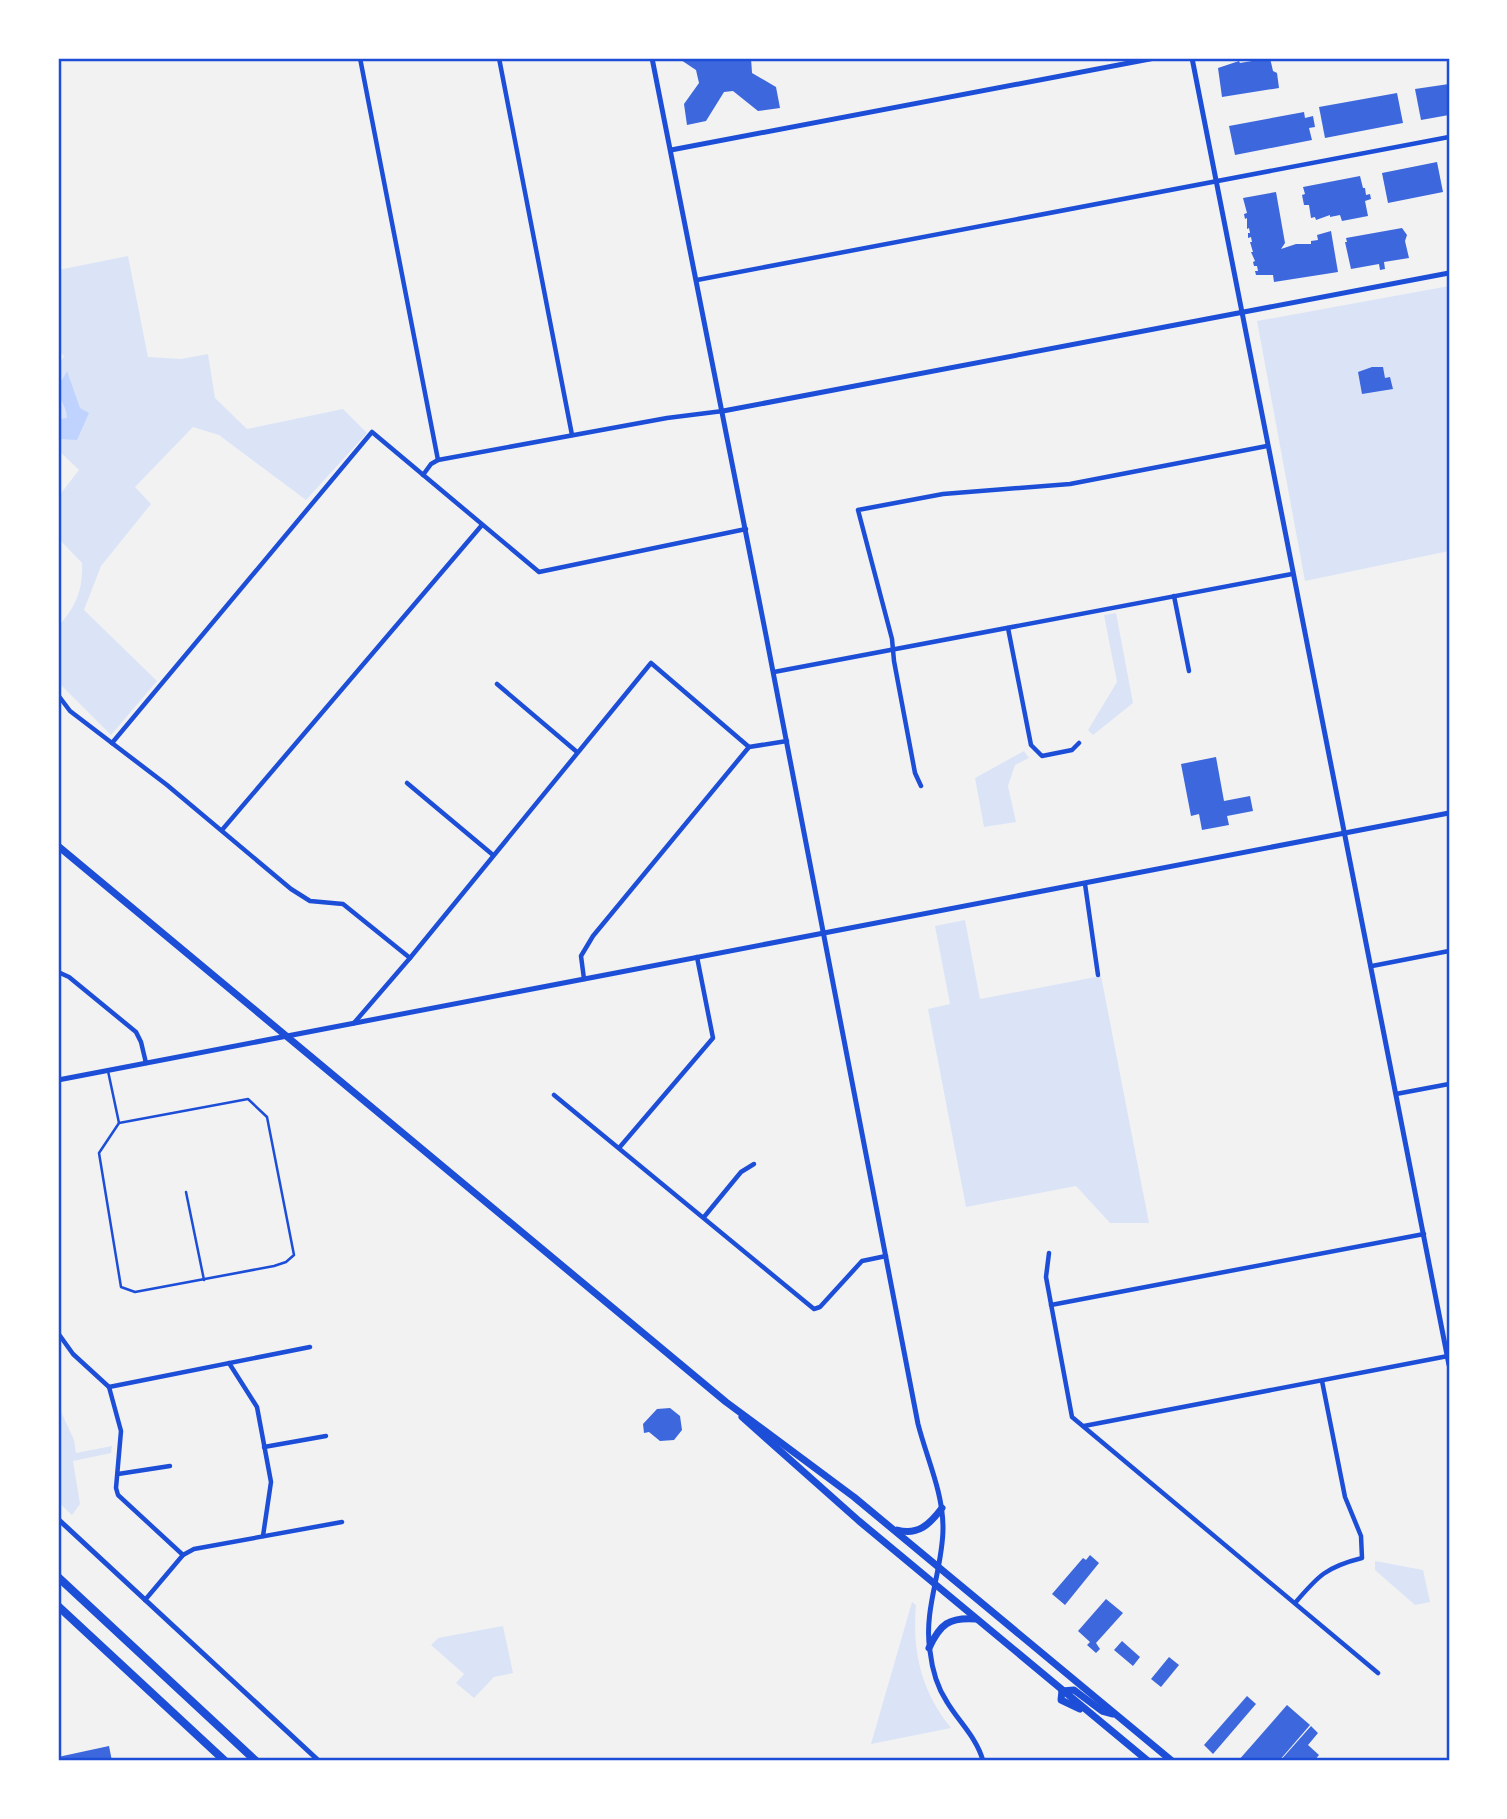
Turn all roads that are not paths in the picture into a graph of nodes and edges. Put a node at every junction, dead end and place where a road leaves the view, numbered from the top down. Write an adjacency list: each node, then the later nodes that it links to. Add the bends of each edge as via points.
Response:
1 (360, 58): 15 (street)
2 (499, 58): 13 (street)
3 (652, 58): 7 (street)
4 (1155, 58): 7 (street)
5 (1192, 58): 8 (street)
6 (1449, 137): 8 (street)
7 (671, 150): 10 (street)
8 (1215, 181): 10 (street); 11 (street)
9 (1449, 273): 11 (street)
10 (697, 280): 12 (street)
11 (1241, 312): 12 (street); 14 (street)
12 (723, 411): 13 (street); 18 (street)
13 (572, 435): 15 (street)
14 (1267, 446): 19 (street); 22 (street, via 1070,484 943,494 858,510)
15 (438, 460): 16 (street)
16 (423, 475): 17 (street); 28 (street, via 372,432)
17 (482, 525): 18 (street, via 539,572); 35 (street)
18 (746, 529): 24 (street)
19 (1292, 574): 20 (street); 36 (street)
20 (1174, 596): 21 (street); 23 (street)
21 (1008, 628): 22 (street); 29 (street, via 1031,745 1042,756 1072,750)
22 (893, 650): 24 (street); 33 (street)
23 (1189, 671)
24 (774, 672): 27 (street)
25 (497, 684): 31 (street)
26 (58, 695): 28 (street, via 70,711)
27 (787, 741): 30 (street); 40 (street)
28 (112, 743): 35 (street)
29 (1079, 743)
30 (750, 747): 31 (street, via 651,663); 47 (street, via 593,936 581,956)
31 (577, 752): 38 (street)
32 (407, 783): 38 (street)
33 (921, 786)
34 (1449, 813): 36 (street)
35 (222, 830): 43 (street, via 291,890 310,901 343,904)
36 (1344, 834): 39 (street); 44 (street)
37 (58, 846): 49 (main road)
38 (493, 855): 43 (street)
39 (1085, 884): 40 (street); 46 (street)
40 (823, 934): 42 (street); 63 (street)
41 (1449, 951): 44 (street)
42 (697, 957): 47 (street); 57 (street, via 713,1038)
43 (410, 958): 48 (street)
44 (1372, 966): 54 (street)
45 (58, 972): 50 (street, via 136,1032)
46 (1098, 975)
47 (584, 979): 48 (street)
48 (354, 1023): 49 (street)
49 (287, 1036): 50 (street); 73 (main road)
50 (146, 1063): 51 (street)
51 (108, 1070): 52 (street); 56 (lane)
52 (58, 1080)
53 (1449, 1084): 54 (street)
54 (1396, 1094): 61 (street)
55 (554, 1095): 57 (street)
56 (119, 1123): 64 (lane, via 99,1153 121,1287 135,1292); 64 (lane, via 248,1099 267,1117 294,1255 274,1266)
57 (619, 1148): 60 (street)
58 (754, 1164): 60 (street, via 741,1172)
59 (186, 1192): 64 (lane)
60 (704, 1217): 63 (street, via 814,1310 862,1261)
61 (1424, 1234): 65 (street); 68 (street)
62 (1049, 1253): 65 (street, via 1046,1277)
63 (886, 1256): 79 (street, via 918,1424)
64 (204, 1280)
65 (1051, 1305): 74 (street, via 1072,1417)
66 (58, 1333): 72 (street, via 73,1354)
67 (310, 1347): 69 (street)
68 (1448, 1356): 70 (street); 71 (street)
69 (229, 1363): 72 (street); 76 (street, via 257,1407)
70 (1449, 1365)
71 (1322, 1381): 74 (street); 89 (street, via 1345,1497 1361,1536 1362,1558 1320,1574)
72 (109, 1387): 78 (street, via 121,1430)
73 (726, 1402): 82 (main road); 87 (main road)
74 (1083, 1427): 89 (street)
75 (326, 1436): 76 (street)
76 (264, 1447): 83 (street, via 271,1482)
77 (170, 1466): 78 (street)
78 (118, 1474): 84 (street, via 118,1495)
79 (942, 1508): 82 (main road, via 923,1528 909,1532); 85 (street)
80 (58, 1519): 88 (street)
81 (342, 1522): 83 (street)
82 (893, 1528): 85 (main road)
83 (263, 1536): 84 (street)
84 (183, 1555): 88 (street)
85 (938, 1567): 87 (street); 95 (main road)
86 (58, 1577): 98 (highway)
87 (934, 1584): 91 (main road); 92 (street)
88 (145, 1600): 99 (street)
89 (1295, 1603): 93 (street)
90 (58, 1605): 97 (highway)
91 (976, 1619): 92 (main road, via 951,1620 937,1632); 94 (main road)
92 (929, 1648): 100 (street, via 943,1695)
93 (1378, 1673)
94 (1062, 1691): 95 (main road, via 1074,1690 1102,1712); 96 (main road)
95 (1116, 1715): 101 (main road)
96 (1147, 1760)
97 (225, 1761)
98 (256, 1761)
99 (319, 1761)
100 (983, 1761)
101 (1172, 1761)

